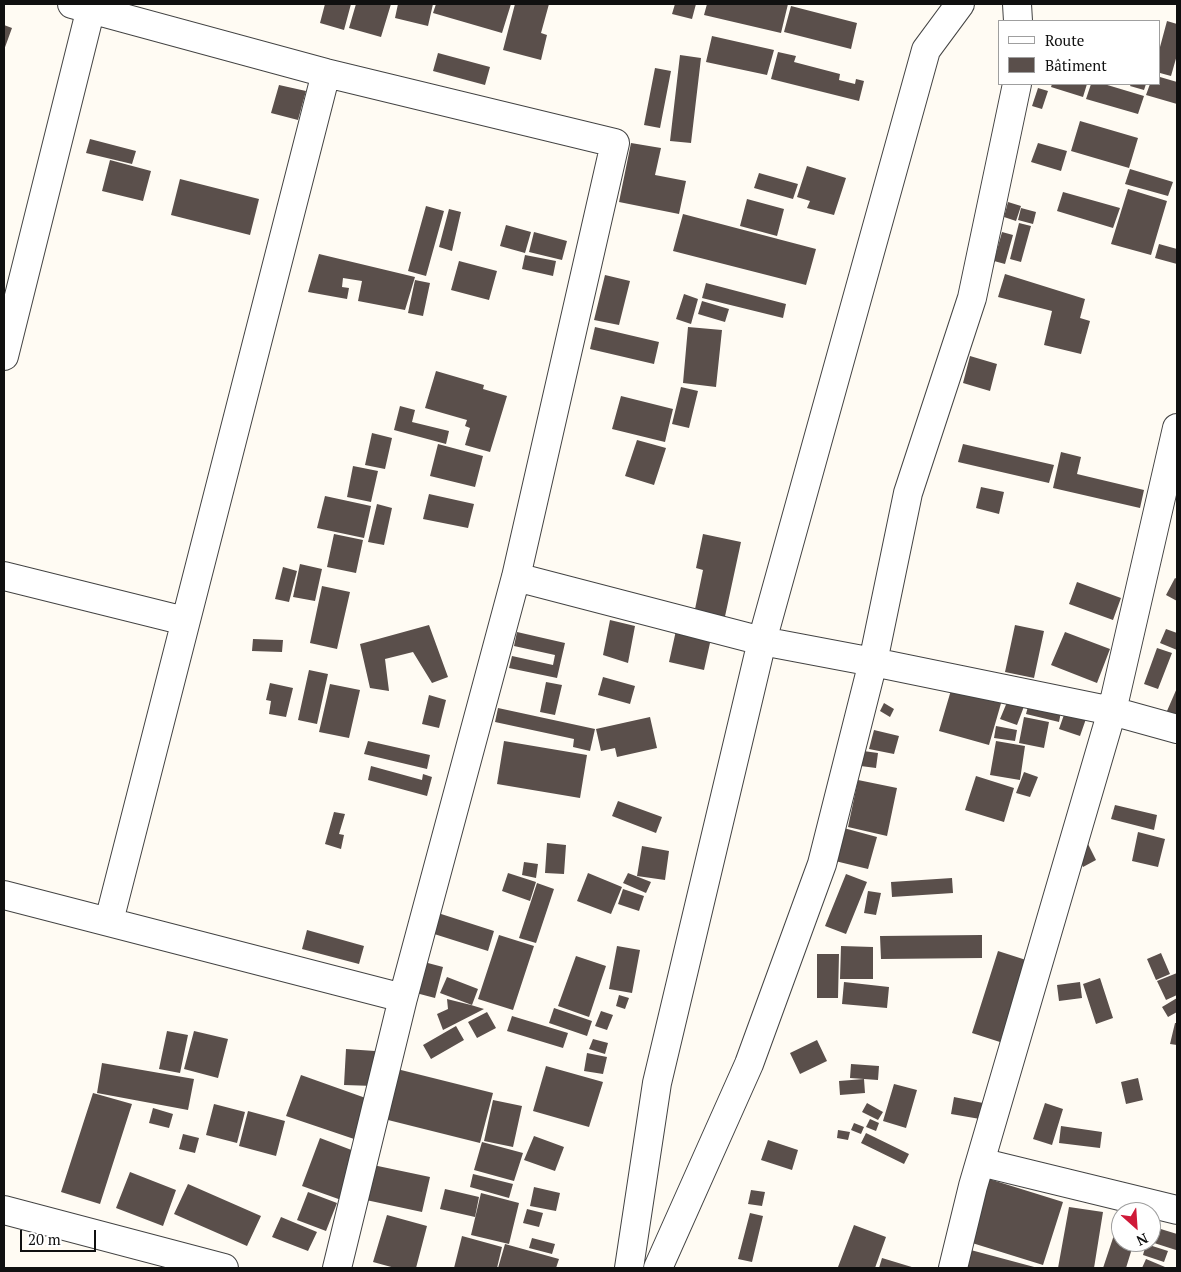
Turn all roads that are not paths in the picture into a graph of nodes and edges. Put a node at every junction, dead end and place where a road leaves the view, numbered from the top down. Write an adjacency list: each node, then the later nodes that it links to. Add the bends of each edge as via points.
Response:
1 (960, 4): 12 (street, via 926,50)
2 (1018, 4): 4 (street)
3 (85, 5): 5 (street); 7 (street)
4 (1018, 20)
5 (326, 73): 10 (street, via 615,143); 11 (street)
6 (1018, 85): 13 (street, via 972,298 908,493)
7 (4, 356)
8 (1177, 428): 14 (street)
9 (4, 576): 11 (street)
10 (516, 577): 12 (street); 18 (street)
11 (185, 621): 17 (street)
12 (762, 641): 13 (street); 24 (street, via 658,1083)
13 (873, 662): 14 (street); 25 (street, via 822,864 749,1064)
14 (1112, 711): 15 (street); 19 (street)
15 (1177, 729)
16 (4, 895): 17 (street)
17 (109, 921): 18 (street)
18 (402, 998): 23 (street)
19 (980, 1162): 21 (street); 26 (street)
20 (4, 1210): 22 (street)
21 (1177, 1210)
22 (224, 1268)
23 (337, 1268)
24 (629, 1268)
25 (658, 1268)
26 (953, 1268)

